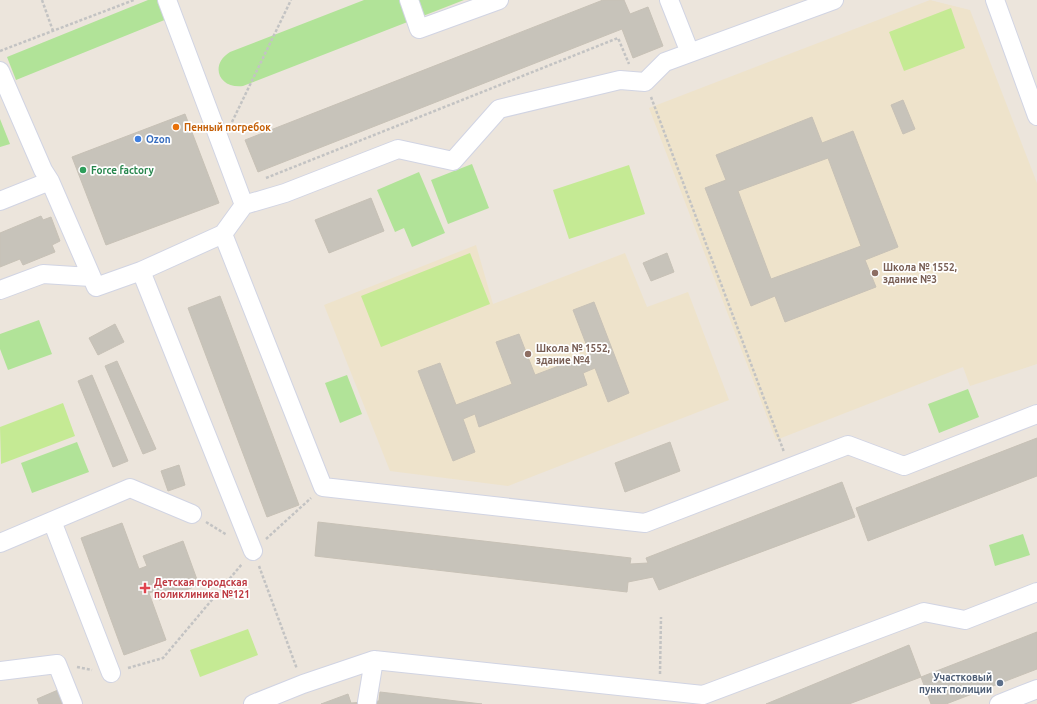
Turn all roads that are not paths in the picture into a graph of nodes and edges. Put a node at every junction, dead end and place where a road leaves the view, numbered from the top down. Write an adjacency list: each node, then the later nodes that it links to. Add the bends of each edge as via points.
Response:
1 (167, 0): 12 (lane)
2 (409, 0): 3 (lane, via 419,29)
3 (499, 0)
4 (669, 0): 7 (lane)
5 (834, 0): 7 (lane)
6 (995, 0): 9 (lane)
7 (690, 53): 12 (lane, via 665,62 645,82 620,80 499,109 452,161 398,148 285,193)
8 (0, 72): 10 (lane)
9 (1037, 116)
10 (50, 181): 11 (lane); 15 (lane)
11 (0, 201)
12 (244, 205): 13 (lane)
13 (223, 234): 14 (lane); 17 (lane, via 323,487 645,523 848,445 904,466)
14 (142, 271): 15 (lane, via 96,287); 21 (lane)
15 (91, 278): 16 (lane, via 43,274)
16 (0, 290)
17 (1037, 414)
18 (192, 514): 19 (lane, via 130,488)
19 (52, 521): 20 (lane); 25 (lane)
20 (0, 543)
21 (253, 551)
22 (1037, 592): 23 (lane, via 966,620 924,612 703,695)
23 (374, 660): 27 (lane); 29 (lane)
24 (0, 671): 28 (lane, via 57,664)
25 (111, 673)
26 (1037, 689): 30 (lane)
27 (367, 702)
28 (73, 704)
29 (253, 704)
30 (999, 704)

